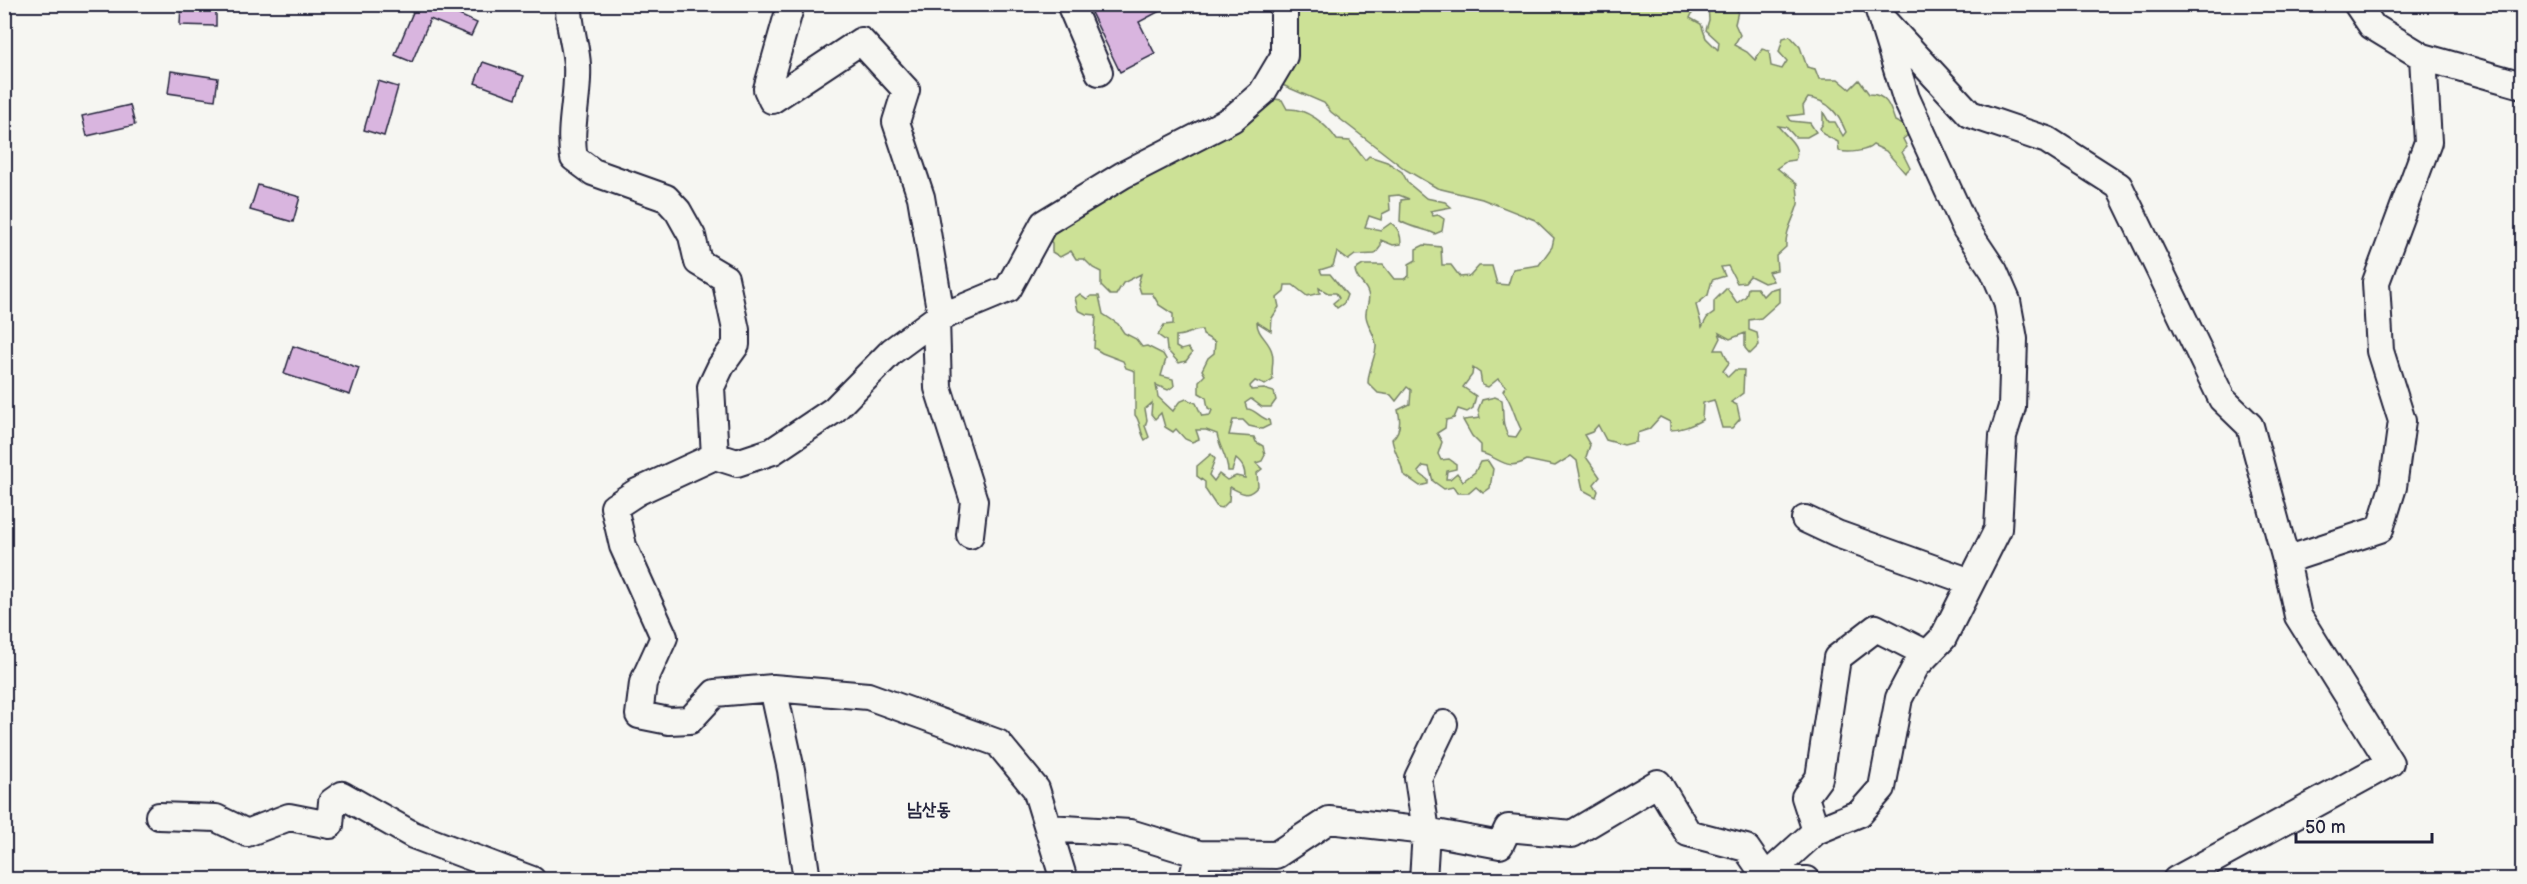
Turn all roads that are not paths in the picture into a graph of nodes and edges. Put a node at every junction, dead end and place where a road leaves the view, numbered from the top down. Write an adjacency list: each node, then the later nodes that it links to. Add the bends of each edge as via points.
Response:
1 (569, 4): 11 (street, via 577,63 578,95 571,141 574,158 593,172 666,198 692,236 698,262 725,278 736,345 711,387)
2 (792, 4): 10 (street, via 766,89 772,100 861,41 906,90 896,122 921,197 941,315)
3 (1070, 4): 8 (street)
4 (1281, 4): 10 (street, via 1284,56 1262,93 1232,119 1123,175 1044,223 1008,289)
5 (2357, 4): 7 (street, via 2373,26)
6 (1880, 13): 14 (street, via 1970,114 2047,140 2119,186 2222,399 2250,426); 15 (street, via 1906,98 1966,229 1995,271 2007,301 2014,339 2012,407 2003,435 1998,529)
7 (2423, 57): 9 (street); 14 (street, via 2428,142 2376,282 2380,351 2402,421 2393,487 2380,529)
8 (1099, 72)
9 (2523, 85)
10 (936, 319): 11 (street, via 892,351 834,410 773,451 737,463); 13 (street, via 938,388 974,501)
11 (715, 456): 17 (street, via 637,492 614,507 623,546 664,637 643,683 639,715 669,721 690,720 715,693)
12 (1805, 519): 15 (street)
13 (970, 535)
14 (2286, 560): 31 (street, via 2298,616 2391,763)
15 (1971, 582): 16 (street, via 1943,638)
16 (1927, 654): 22 (street, via 1899,698 1882,788 1860,813); 22 (street, via 1876,628 1837,658 1819,778 1805,797)
17 (773, 688): 20 (street, via 868,696 998,743 1036,789); 26 (street, via 791,770)
18 (1444, 724): 21 (street, via 1418,778)
19 (159, 816): 25 (street, via 216,819 247,833 290,817 330,825 332,802 342,795 413,835)
20 (1048, 828): 23 (street, via 1130,833); 27 (street)
21 (1426, 831): 23 (street, via 1329,820 1276,855); 24 (street, via 1500,845 1508,828 1572,834 1659,783 1688,833 1746,848); 29 (street)
22 (1816, 831): 24 (street)
23 (1199, 854): 28 (street)
24 (1764, 878): 30 (street)
25 (532, 879)
26 (807, 879)
27 (1064, 879)
28 (1192, 879)
29 (1423, 879)
30 (1808, 879)
31 (2176, 879)

